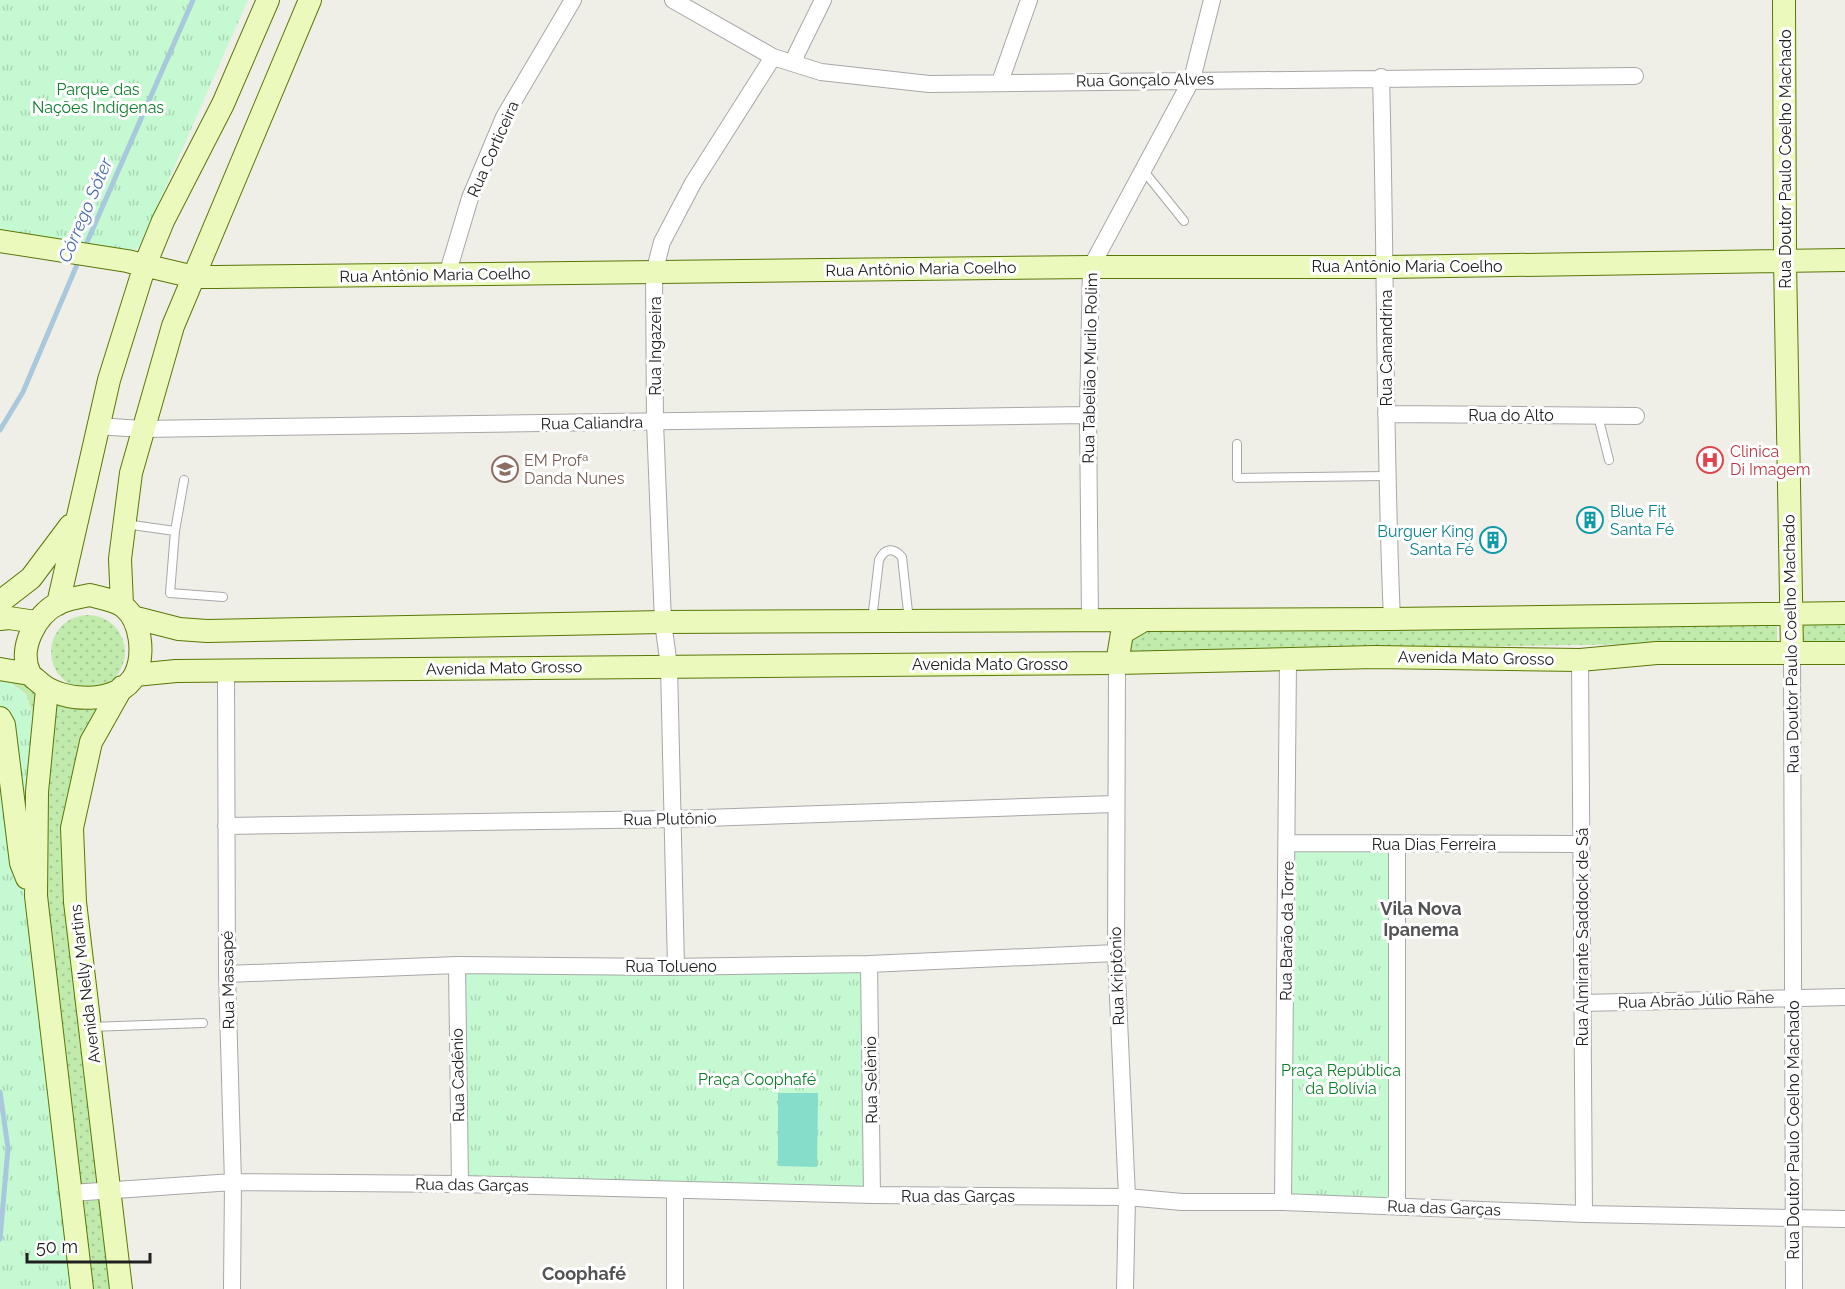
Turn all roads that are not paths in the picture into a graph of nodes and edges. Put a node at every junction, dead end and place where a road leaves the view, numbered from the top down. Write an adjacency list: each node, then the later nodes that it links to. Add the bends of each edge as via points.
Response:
1 (268, 0): 20 (main road)
2 (310, 0): 25 (main road)
3 (573, 0): 24 (street, Rua Corticeira, via 504,117 470,198)
4 (673, 0): 9 (street, Rua Gonçalo Alves)
5 (823, 0): 10 (street)
6 (1029, 0): 14 (street)
7 (1212, 0): 13 (street, Rua Tabelião Murilo Rolim)
8 (1784, 0): 18 (main road, Rua Doutor Paulo Coelho Machado)
9 (773, 57): 10 (street, Rua Gonçalo Alves); 23 (street, Rua Ingazeira, via 693,183 662,242)
10 (792, 63): 14 (street, Rua Gonçalo Alves, via 821,72 929,84)
11 (1635, 76): 12 (street, Rua Gonçalo Alves)
12 (1381, 77): 13 (street, Rua Gonçalo Alves); 22 (street, Rua Canandrina)
13 (1191, 79): 14 (street, Rua Gonçalo Alves); 15 (street, Rua Tabelião Murilo Rolim)
14 (1000, 82)
15 (1143, 170): 16 (lane); 21 (street, Rua Tabelião Murilo Rolim)
16 (1184, 221)
17 (0, 241): 20 (main road, Rua Antônio Maria Coelho)
18 (1785, 260): 19 (main road, Rua Antônio Maria Coelho); 22 (main road, Rua Antônio Maria Coelho); 44 (main road, Rua Doutor Paulo Coelho Machado)
19 (1845, 260)
20 (146, 265): 25 (main road, Rua Antônio Maria Coelho); 31 (main road)
21 (1091, 267): 22 (main road, Rua Antônio Maria Coelho); 23 (main road, Rua Antônio Maria Coelho); 27 (street, Rua Tabelião Murilo Rolim)
22 (1386, 267): 26 (street, Rua Canandrina)
23 (654, 273): 24 (main road, Rua Antônio Maria Coelho); 30 (street, Rua Ingazeira)
24 (447, 275): 25 (main road, Rua Antônio Maria Coelho)
25 (194, 277): 32 (main road, via 173,326)
26 (1386, 414): 28 (street, Rua do Alto); 35 (street, Rua Canandrina)
27 (1088, 415): 30 (street, Rua Caliandra); 48 (street, Rua Tabelião Murilo Rolim)
28 (1598, 415): 29 (street, Rua do Alto); 34 (lane)
29 (1636, 416)
30 (655, 422): 32 (street, Rua Caliandra); 53 (street, Rua Ingazeira)
31 (97, 426): 32 (street, Rua Caliandra); 37 (main road)
32 (142, 429): 38 (main road)
33 (1237, 444): 35 (lane, via 1237,478)
34 (1610, 460)
35 (1386, 476): 47 (street, Rua Canandrina)
36 (184, 480): 39 (lane)
37 (78, 514): 41 (main road, via 31,578); 42 (main road)
38 (124, 524): 39 (lane); 43 (main road, via 120,559)
39 (176, 531): 40 (lane, via 170,593)
40 (223, 597)
41 (0, 602)
42 (58, 604): 43 (main road, via 90,595); 52 (main road)
43 (129, 611): 53 (main road, via 179,629 207,631); 64 (main road, via 140,647)
44 (1791, 613): 45 (main road); 47 (main road); 54 (main road, Rua Doutor Paulo Coelho Machado)
45 (1845, 613)
46 (0, 619): 52 (main road)
47 (1392, 619): 49 (main road); 56 (main road, via 1389,645)
48 (1090, 620): 49 (main road); 51 (main road)
49 (1145, 620): 59 (main road, via 1122,633)
50 (872, 621): 51 (main road); 51 (lane, via 879,560 890,550 902,557); 53 (main road)
51 (909, 621)
52 (36, 622): 63 (main road, via 27,656)
53 (663, 622): 60 (street, Rua Ingazeira)
54 (1792, 653): 55 (main road, Avenida Mato Grosso); 57 (main road, Avenida Mato Grosso, via 1657,653); 79 (street, Rua Doutor Paulo Coelho Machado)
55 (1845, 653)
56 (1375, 657): 57 (main road, Avenida Mato Grosso); 58 (main road, Avenida Mato Grosso)
57 (1580, 660): 72 (street, Rua Almirante Saddock de Sá)
58 (1288, 661): 59 (main road, Avenida Mato Grosso); 70 (street, Rua Barão da Torre)
59 (1117, 663): 60 (main road, Avenida Mato Grosso); 67 (street, Rua Kriptônio)
60 (669, 666): 62 (main road, Avenida Mato Grosso); 68 (street, Rua Ingazeira)
61 (0, 669): 63 (main road)
62 (226, 671): 64 (main road, Avenida Mato Grosso, via 176,671); 69 (street, Rua Massapé)
63 (30, 674): 65 (main road)
64 (128, 681): 65 (main road, via 98,698 72,698); 83 (main road, Avenida Nelly Martins, via 91,742 72,828 75,902)
65 (47, 689): 73 (main road, via 38,792)
66 (0, 718): 73 (main road, via 12,776 21,863)
67 (1114, 804): 68 (street, Rua Plutônio); 74 (street, Rua Kriptônio)
68 (674, 819): 69 (street, Rua Plutônio); 77 (street, Rua Ingazeira)
69 (226, 826): 78 (street, Rua Massapé)
70 (1288, 843): 71 (street, Rua Dias Ferreira); 91 (street, Rua Barão da Torre)
71 (1397, 844): 72 (street, Rua Dias Ferreira); 92 (street)
72 (1581, 844): 81 (street, Rua Almirante Saddock de Sá)
73 (36, 896): 88 (main road)
74 (1116, 953): 75 (street, Rua Tolueno); 90 (street, Rua Kriptônio)
75 (869, 964): 77 (street, Rua Tolueno); 89 (street, Rua Selênio)
76 (457, 965): 77 (street, Rua Tolueno); 78 (street, Rua Tolueno); 85 (street, Rua Cadênio)
77 (676, 967)
78 (227, 974): 84 (street, Rua Massapé)
79 (1793, 997): 80 (street, Rua Abrão Júlio Rahe); 81 (street, Rua Abrão Júlio Rahe); 94 (street, Rua Doutor Paulo Coelho Machado)
80 (1845, 997)
81 (1582, 1003): 93 (street, Rua Almirante Saddock de Sá)
82 (203, 1023): 83 (lane)
83 (89, 1027): 86 (main road, Avenida Nelly Martins)
84 (233, 1182): 85 (street, Rua das Garças); 86 (street, Rua das Garças); 98 (street, Rua Massapé)
85 (460, 1184): 87 (street, Rua das Garças)
86 (109, 1189): 88 (street, Rua das Garças); 97 (main road, Avenida Nelly Martins)
87 (675, 1191): 89 (street, Rua das Garças); 99 (street)
88 (71, 1193): 96 (main road)
89 (872, 1195): 90 (street, Rua das Garças)
90 (1127, 1197): 91 (street, Rua das Garças, via 1182,1202); 100 (street, Rua Kriptônio)
91 (1283, 1202): 92 (street, Rua das Garças)
92 (1397, 1206): 93 (street, Rua das Garças)
93 (1584, 1214): 94 (street, Rua das Garças)
94 (1793, 1218): 95 (street, Rua das Garças); 101 (street, Rua Doutor Paulo Coelho Machado)
95 (1845, 1219)
96 (82, 1289)
97 (121, 1289)
98 (232, 1289)
99 (675, 1289)
100 (1125, 1289)
101 (1794, 1289)

